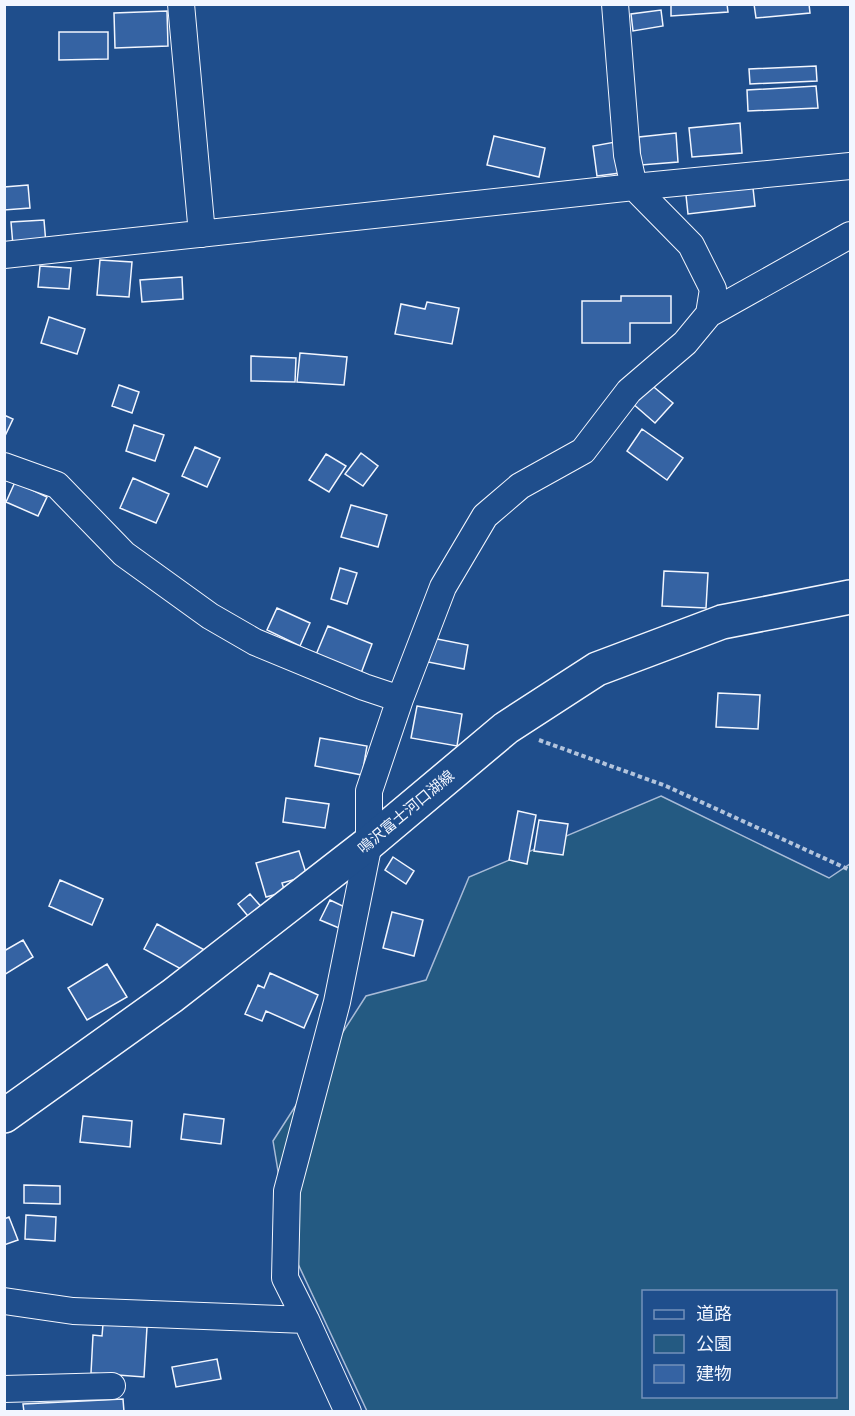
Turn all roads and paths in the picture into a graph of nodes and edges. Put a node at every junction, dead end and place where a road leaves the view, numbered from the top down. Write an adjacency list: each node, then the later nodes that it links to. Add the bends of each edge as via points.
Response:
1 (181, 4): 5 (street)
2 (615, 4): 4 (street, via 627,155)
3 (850, 166): 4 (street)
4 (634, 187): 5 (street); 8 (street, via 691,245 713,289)
5 (202, 234): 7 (street)
6 (850, 236): 8 (street)
7 (4, 255)
8 (709, 314): 11 (street, via 685,343 629,391 583,450 520,486 485,516 443,587)
9 (4, 466): 11 (street, via 57,485 124,554 210,616 255,642)
10 (850, 597): 12 (main road, 鳴沢富士河口湖線, via 722,622 597,669)
11 (400, 699): 13 (street, via 369,791)
12 (506, 728): 13 (main road, 鳴沢富士河口湖線); 14 (path, via 666,786)
13 (369, 843): 15 (main road, 鳴沢富士河口湖線, via 172,996); 17 (street, via 337,1002 286,1191 285,1278)
14 (850, 870)
15 (4, 1116)
16 (4, 1301): 17 (street, via 73,1311)
17 (306, 1320): 20 (street)
18 (112, 1386): 19 (street)
19 (4, 1389)
20 (348, 1412)

